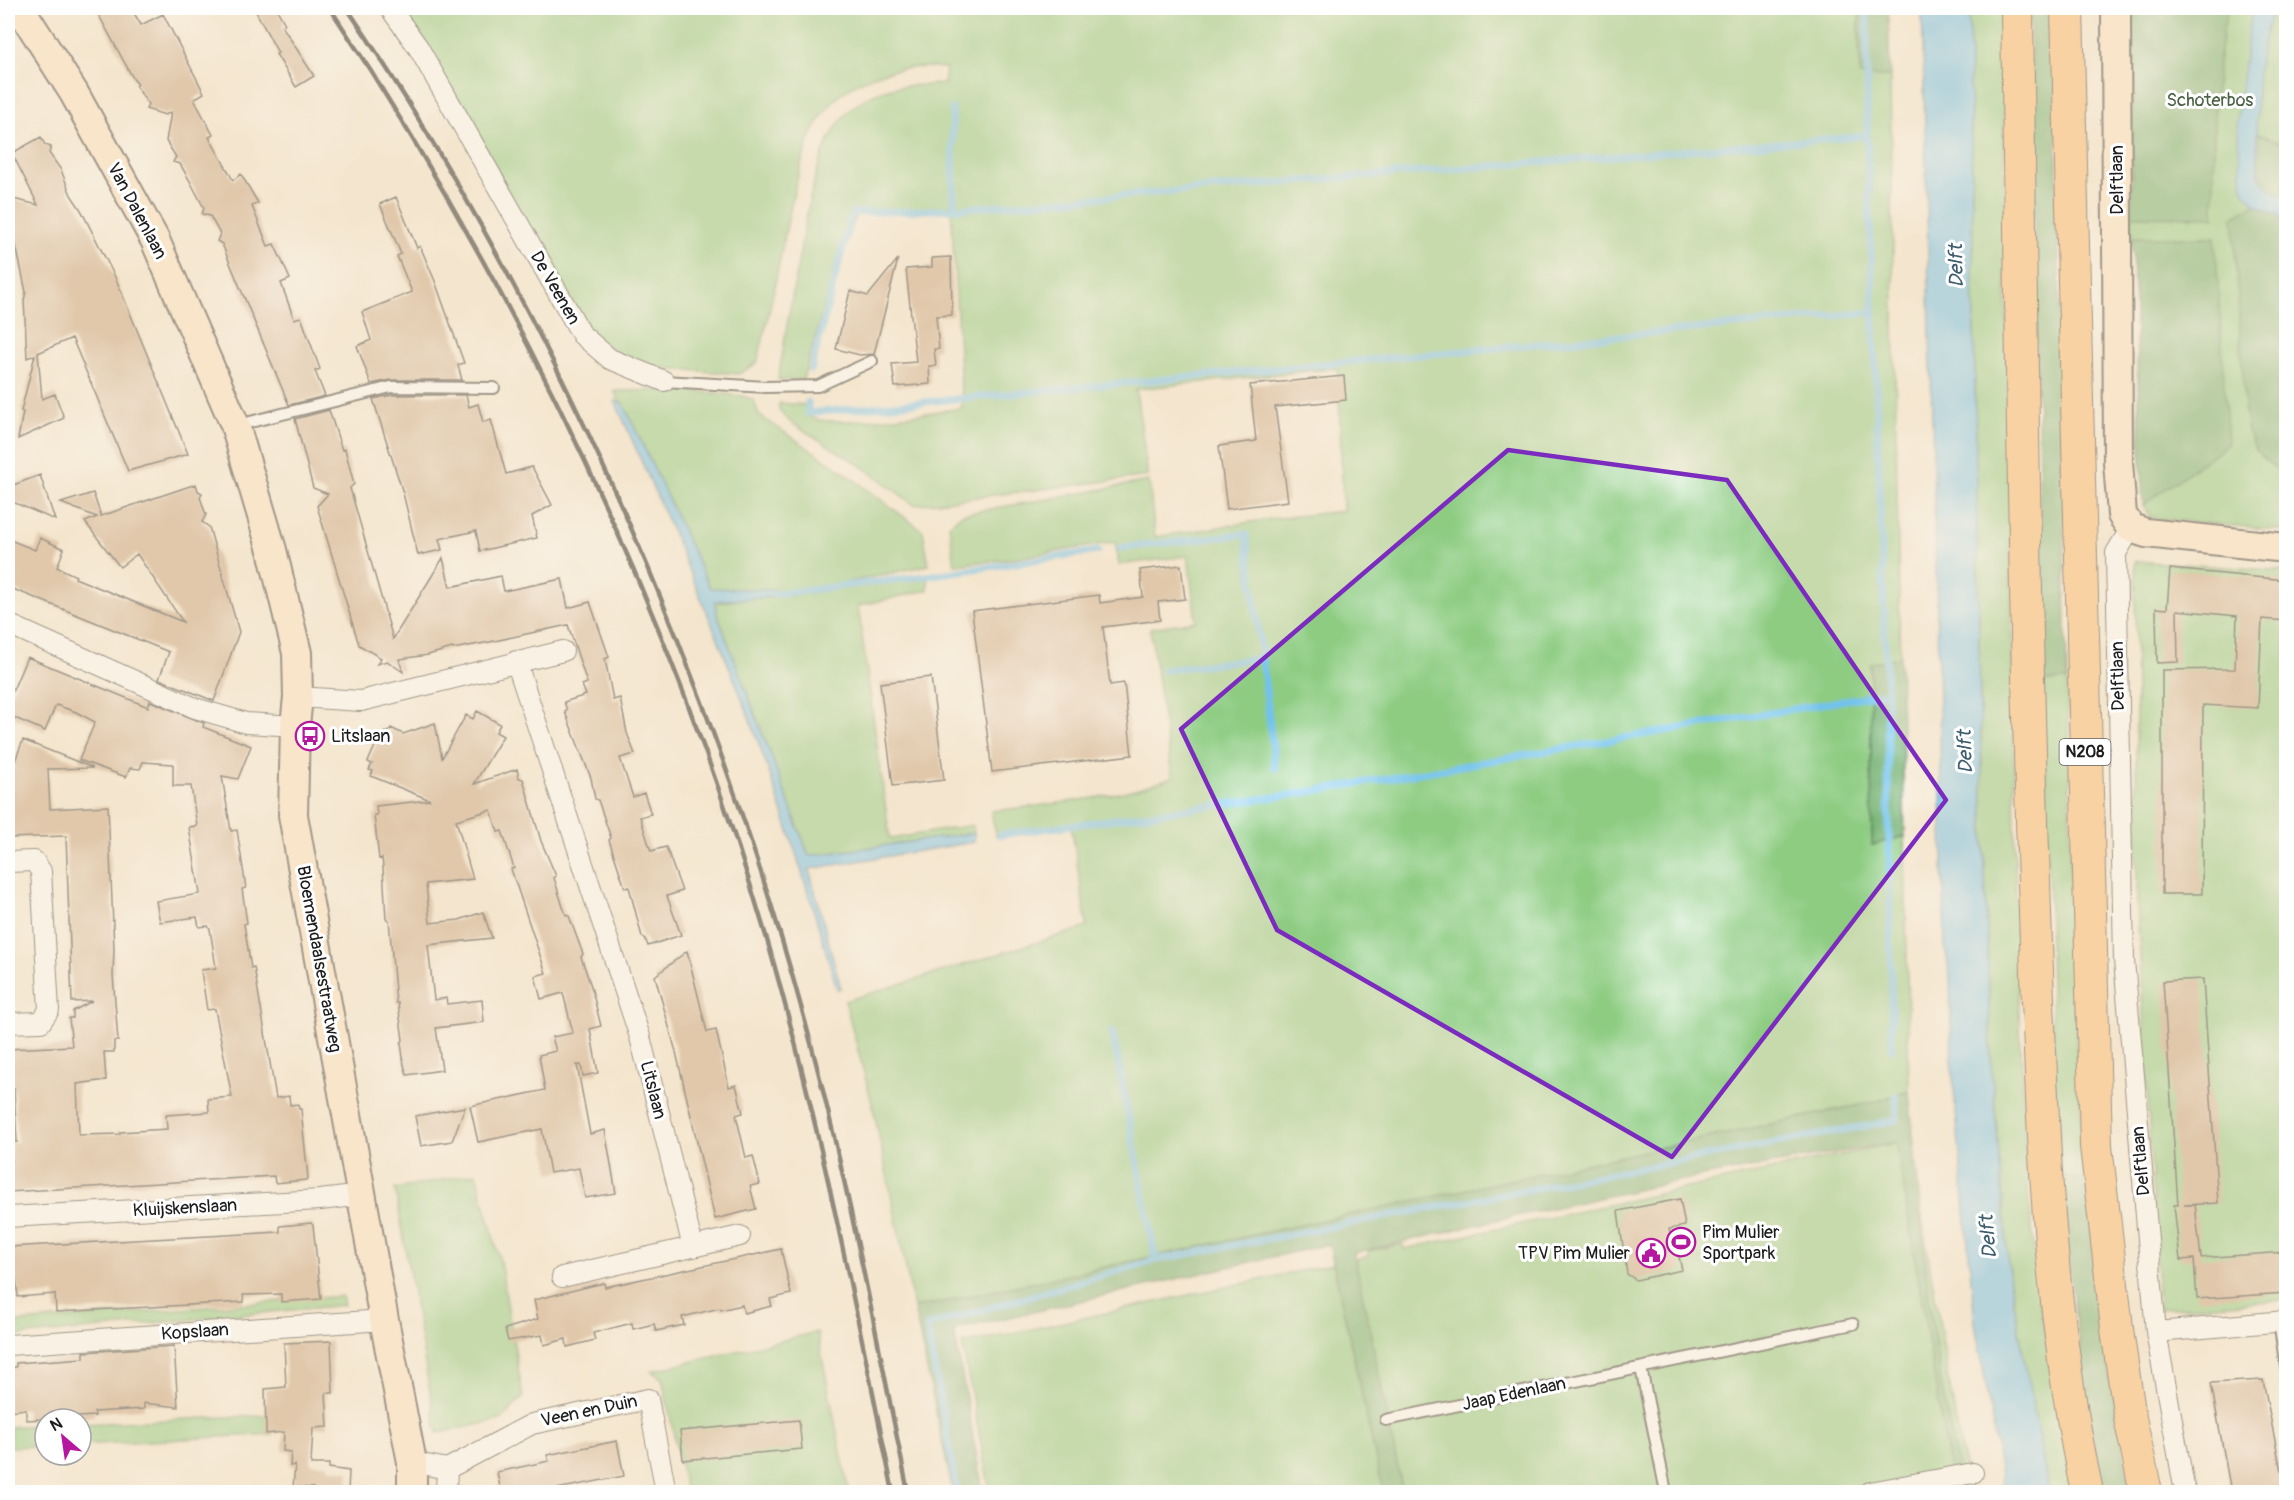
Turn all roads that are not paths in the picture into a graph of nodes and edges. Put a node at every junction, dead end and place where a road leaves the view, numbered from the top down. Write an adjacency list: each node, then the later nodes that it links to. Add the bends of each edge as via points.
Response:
1 (20, 8): 9 (street, Van Dalenlaan, via 74,93 155,240)
2 (390, 8): 7 (street, De Veenen, via 418,47 582,335 610,359)
3 (2017, 8): 40 (main road, via 2029,749 2043,1154 2061,1344 2073,1431)
4 (2067, 8): 41 (main road, Delftlaan / N208, via 2096,1146 2118,1337)
5 (2116, 8): 10 (street, Delftlaan, via 2118,462 2122,515)
6 (872, 361): 7 (lane, De Veenen, via 818,386)
7 (664, 381)
8 (494, 388): 9 (lane, via 391,387)
9 (235, 425): 15 (street, Van Dalenlaan, via 297,653)
10 (2131, 528): 11 (street, via 2146,534); 27 (street, Delftlaan, via 2116,553 2124,960)
11 (2286, 548)
12 (8, 624): 16 (street, via 195,708 246,723)
13 (563, 651): 14 (street)
14 (516, 662): 15 (street, via 361,701); 22 (street, Litslaan, via 640,1037)
15 (298, 697): 16 (street, Van Dalenlaan)
16 (295, 726): 19 (street, Bloemendaalsestraatweg, via 293,815)
17 (8, 862): 18 (street, via 34,861 41,872 49,1010 41,1022)
18 (8, 1023)
19 (362, 1195): 20 (street, Kluijskenslaan); 24 (street, Bloemendaalsestraatweg)
20 (8, 1218)
21 (740, 1236): 22 (street)
22 (693, 1247): 23 (street)
23 (562, 1277)
24 (384, 1320): 28 (street, Kopslaan); 32 (street, Bloemendaalsestraatweg)
25 (2283, 1321): 27 (street); 29 (lane)
26 (1853, 1324): 30 (lane, Jaap Edenlaan)
27 (2156, 1332): 42 (street, Delftlaan)
28 (8, 1345)
29 (2286, 1367)
30 (1641, 1368): 31 (lane, Jaap Edenlaan); 38 (lane)
31 (1386, 1420)
32 (412, 1462): 33 (street); 35 (street, Bloemendaalsestraatweg)
33 (447, 1469): 36 (street); 37 (street, Veen en Duin, via 532,1424 648,1399)
34 (1973, 1473): 39 (street)
35 (412, 1492)
36 (446, 1492)
37 (666, 1492)
38 (1666, 1492)
39 (1870, 1492)
40 (2087, 1492)
41 (2146, 1492)
42 (2185, 1492)

